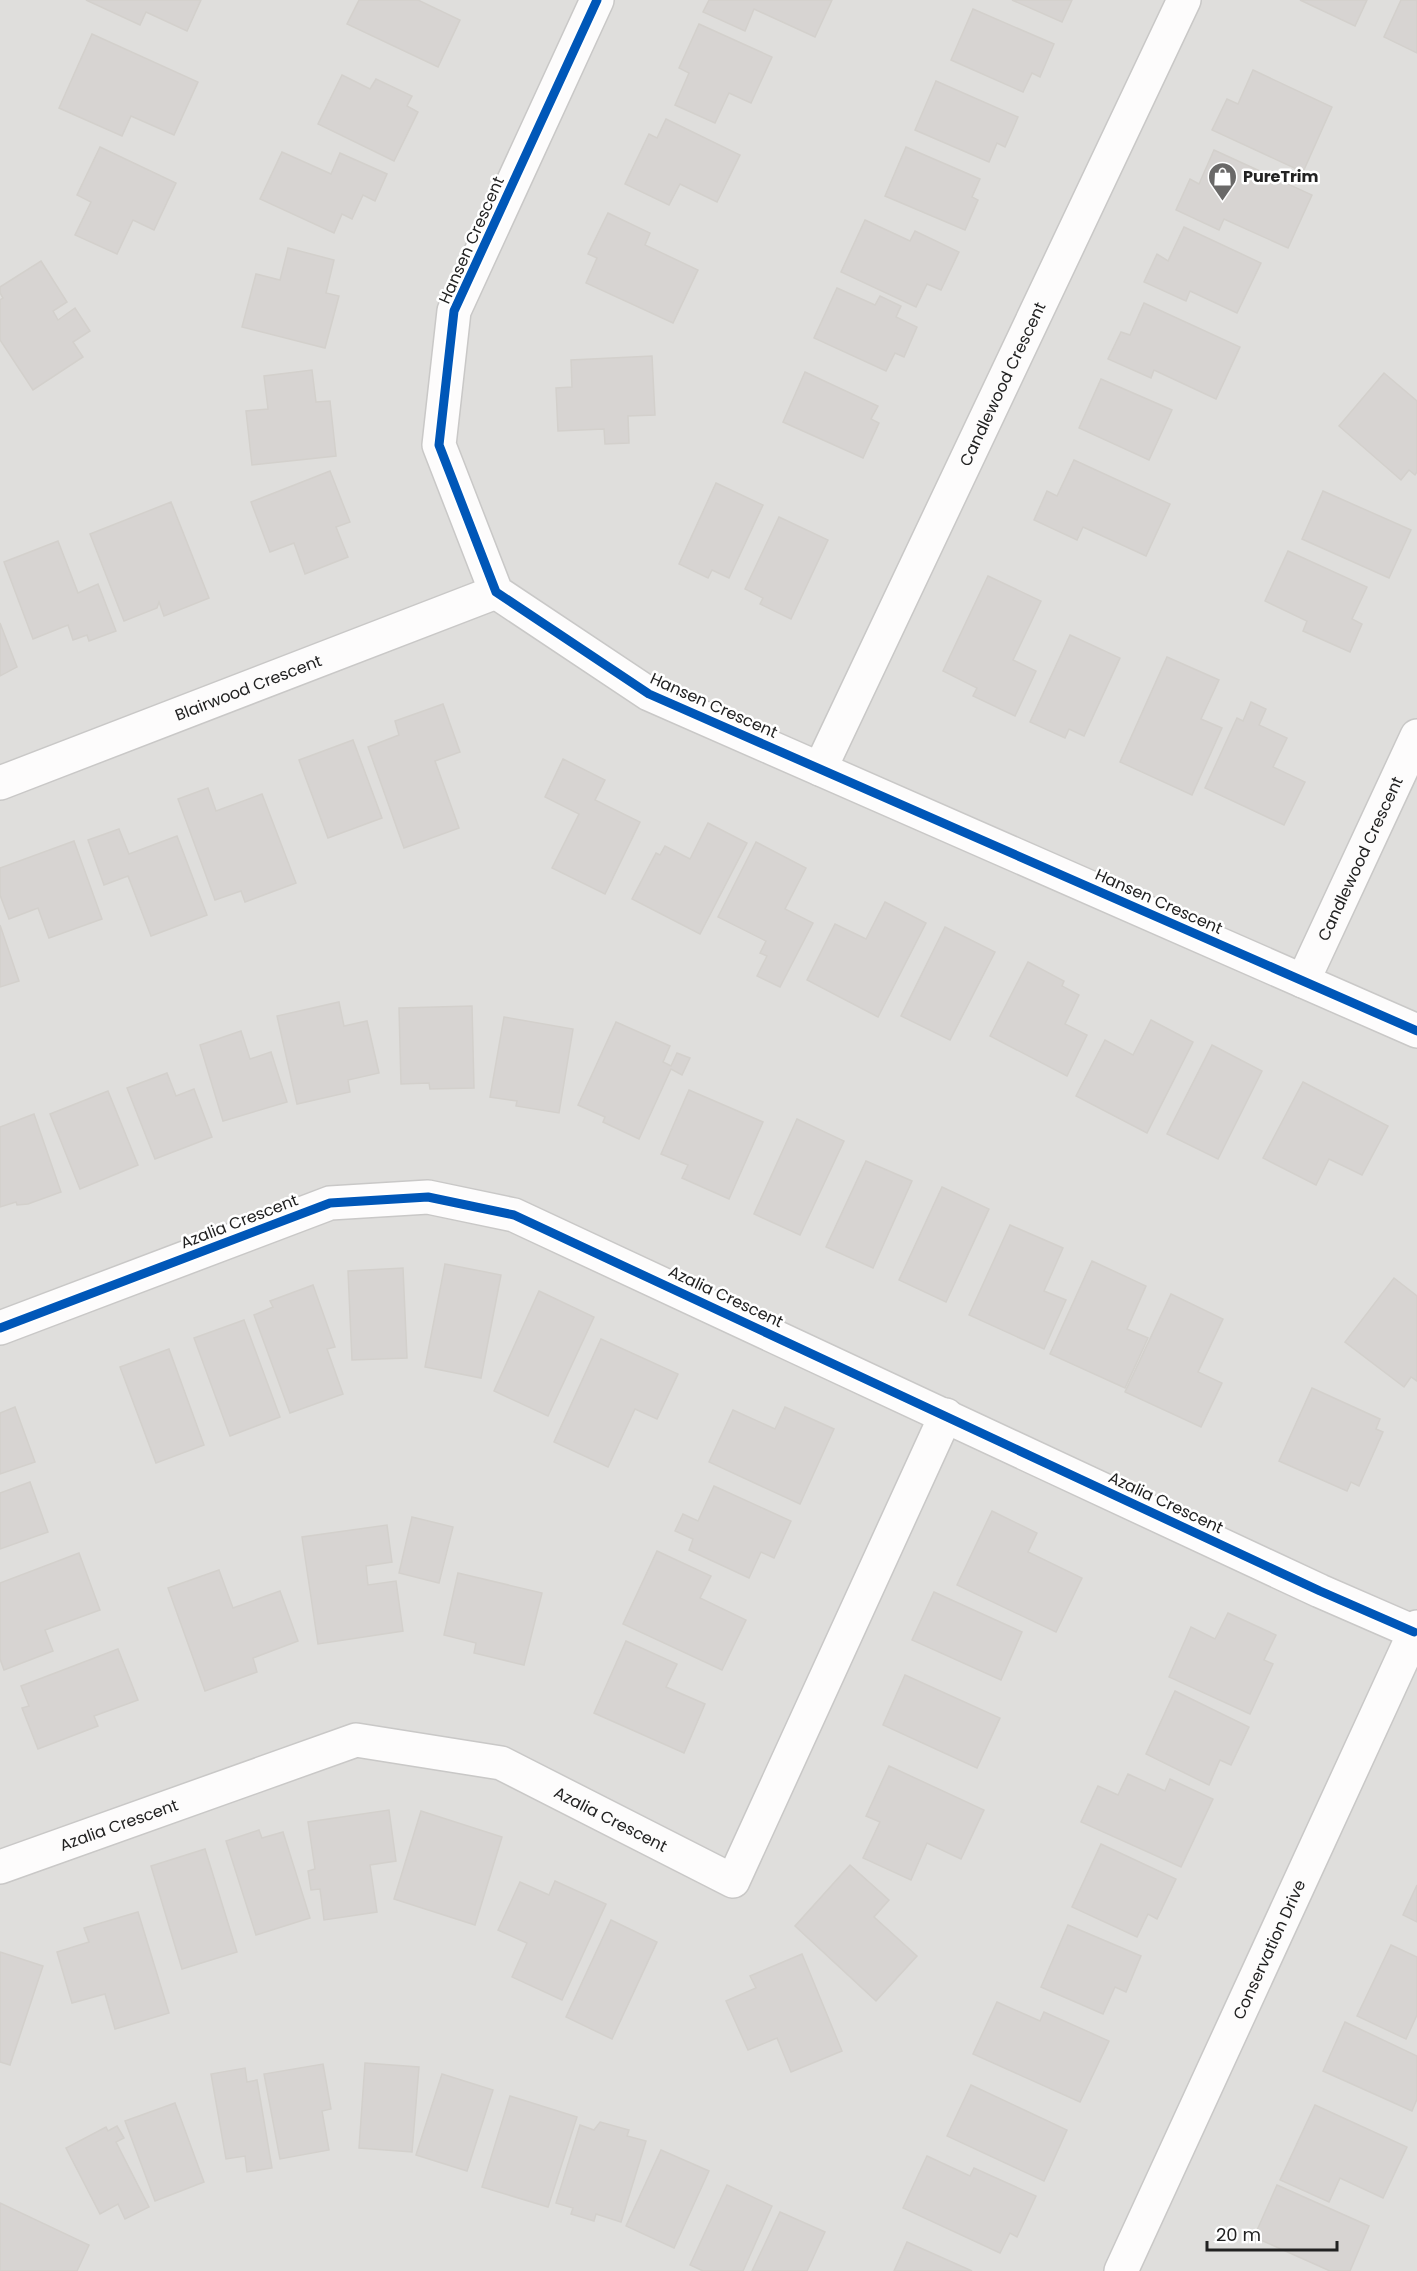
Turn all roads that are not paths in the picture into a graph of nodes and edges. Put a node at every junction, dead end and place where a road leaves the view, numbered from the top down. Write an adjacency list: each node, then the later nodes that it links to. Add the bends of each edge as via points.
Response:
1 (597, 0): 3 (street, Hansen Crescent, via 454,311 440,446)
2 (1184, 0): 5 (street, Candlewood Crescent)
3 (496, 592): 5 (street, Hansen Crescent, via 649,694); 6 (street, Blairwood Crescent)
4 (1417, 736): 7 (street, Candlewood Crescent)
5 (820, 769): 7 (street, Hansen Crescent)
6 (0, 783)
7 (1303, 981): 8 (street, Hansen Crescent)
8 (1417, 1031)
9 (0, 1328): 10 (street, Azalia Crescent, via 330,1203 428,1197 514,1215)
10 (946, 1415): 11 (street, Azalia Crescent, via 1320,1591); 12 (street, Azalia Crescent, via 733,1881 501,1763 356,1740)
11 (1416, 1629): 13 (street, Conservation Drive)
12 (0, 1867)
13 (1120, 2271)

